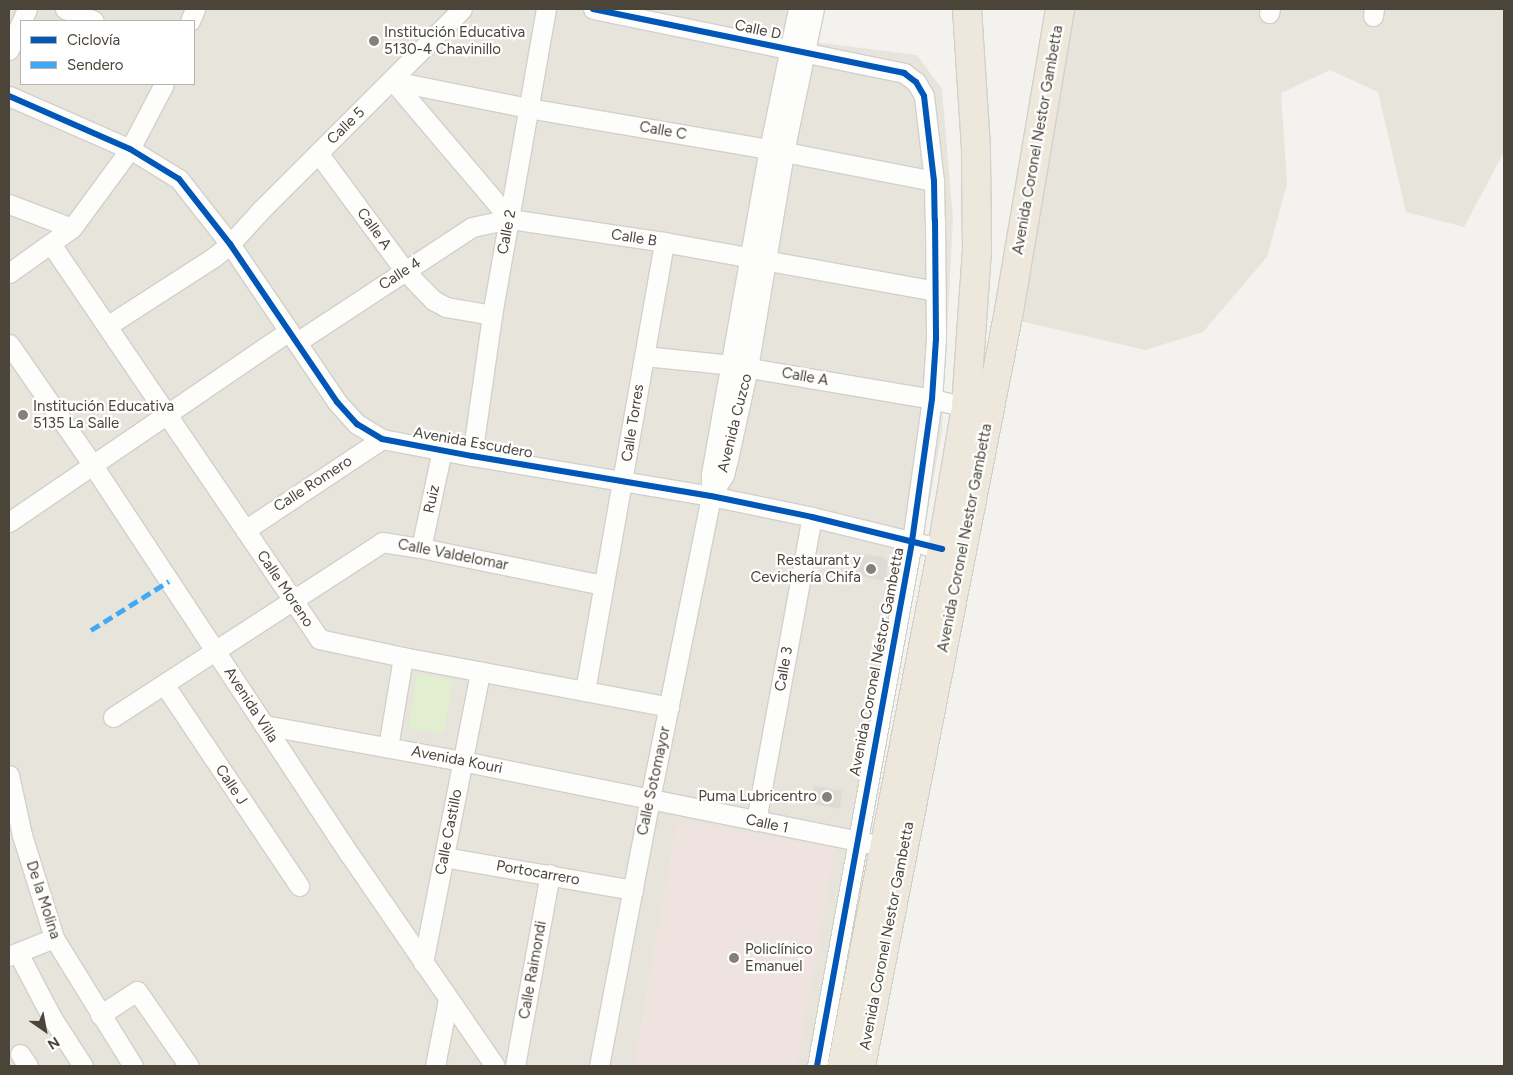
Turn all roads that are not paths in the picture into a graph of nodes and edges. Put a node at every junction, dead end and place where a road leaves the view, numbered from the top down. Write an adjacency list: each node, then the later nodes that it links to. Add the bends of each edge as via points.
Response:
1 (65, 9): 9 (street)
2 (462, 9): 13 (street, Calle 5)
3 (546, 9): 17 (street, Calle 2)
4 (593, 9): 12 (street, Calle D)
5 (798, 9): 12 (street, Avenida Cuzco)
6 (814, 9): 12 (street, Avenida Cuzco)
7 (966, 9): 39 (highway, Avenida Coronel Nestor Gambetta, via 976,148 977,251)
8 (1060, 9): 89 (highway, Avenida Coronel Nestor Gambetta, via 1010,311)
9 (92, 20)
10 (20, 25): 11 (street)
11 (9, 50)
12 (798, 51): 14 (street, Calle D, via 904,73); 19 (street, Avenida Cuzco)
13 (392, 81): 17 (street, Calle C); 20 (street, Calle 5); 23 (street)
14 (916, 82): 21 (street, Avenida Coronel Néstor Gambetta, via 924,96)
15 (163, 85): 18 (street)
16 (9, 96): 18 (street, Avenida Escudero)
17 (528, 108): 19 (street, Calle C); 23 (street, Calle 2)
18 (130, 149): 24 (street); 27 (street, Avenida Escudero, via 179,179)
19 (776, 150): 21 (street, Calle C); 28 (street, Avenida Cuzco)
20 (318, 154): 27 (street, Calle 5); 29 (street, Calle A)
21 (934, 181): 31 (street, Avenida Coronel Néstor Gambetta)
22 (9, 204): 24 (street)
23 (510, 219): 25 (street, Calle B); 29 (street, Calle 4, via 472,227); 32 (street, Calle 2)
24 (72, 228): 26 (street)
25 (664, 242): 28 (street, Calle B); 36 (street, Calle Torres)
26 (51, 244): 30 (street); 33 (street, Calle Moreno)
27 (230, 244): 33 (street, Calle 5); 34 (street, Avenida Escudero)
28 (758, 259): 31 (street, Calle B); 37 (street, Avenida Cuzco)
29 (405, 271): 32 (street, Calle A, via 433,300 446,307); 34 (street, Calle 4)
30 (9, 273)
31 (936, 291): 38 (street, Avenida Coronel Néstor Gambetta)
32 (492, 315): 43 (street, Calle 2)
33 (107, 326): 40 (street, Calle Moreno)
34 (293, 337): 40 (street, Calle 4); 41 (street, Avenida Escudero, via 337,402 357,424)
35 (9, 344): 44 (street, Avenida Villa)
36 (644, 356): 37 (street, Calle A); 45 (street, Calle Torres)
37 (740, 366): 38 (street, Calle A); 46 (street, Avenida Cuzco, via 724,475)
38 (932, 399): 39 (street, Calle A); 50 (street, Avenida Coronel Néstor Gambetta)
39 (966, 407): 52 (highway, Avenida Coronel Nestor Gambetta)
40 (166, 413): 44 (street, Calle 4); 49 (street, Calle Moreno)
41 (382, 439): 42 (street, Avenida Escudero); 49 (street, Calle Romero)
42 (442, 450): 43 (street, Avenida Escudero); 51 (street, Ruiz)
43 (472, 456): 45 (street, Avenida Escudero)
44 (92, 464): 48 (street, Calle 4); 55 (street, Avenida Villa)
45 (623, 480): 46 (street, Avenida Escudero); 53 (street, Calle Torres)
46 (711, 496): 47 (street, Avenida Escudero); 60 (street, Calle Sotomayor)
47 (812, 517): 50 (street, Avenida Escudero); 67 (street, Calle 3)
48 (9, 522)
49 (245, 530): 54 (street, Calle Moreno)
50 (912, 542): 52 (street, Avenida Escudero); 69 (street, Avenida Coronel Néstor Gambetta)
51 (421, 548): 53 (street, Calle Valdelomar); 54 (street, Calle Valdelomar, via 382,542)
52 (942, 549): 70 (highway, Avenida Coronel Nestor Gambetta)
53 (604, 585): 59 (street, Calle Torres)
54 (292, 601): 55 (street, Calle Valdelomar); 56 (street, Calle Moreno, via 319,639)
55 (215, 650): 58 (street, Calle Valdelomar); 62 (street, Avenida Villa)
56 (403, 657): 57 (street, Calle Moreno); 63 (street)
57 (480, 672): 59 (street, Calle Moreno); 64 (street, Calle Castillo)
58 (164, 684): 61 (street, Calle Valdelomar); 73 (street, Calle J)
59 (586, 692): 60 (street, Calle Moreno)
60 (670, 707): 66 (street, Calle Sotomayor)
61 (113, 717)
62 (264, 725): 63 (street, Avenida Kouri); 77 (street, Avenida Villa)
63 (388, 747): 64 (street, Avenida Kouri)
64 (462, 761): 66 (street, Avenida Kouri); 71 (street, Calle Castillo)
65 (9, 775): 68 (street, De la Molina)
66 (650, 799): 67 (street, Calle 1); 74 (street, Calle Sotomayor)
67 (756, 821): 69 (street, Calle 1)
68 (16, 838): 75 (street, De la Molina)
69 (856, 842): 70 (street, Calle 1); 87 (street, Avenida Coronel Néstor Gambetta)
70 (884, 846): 88 (highway, Avenida Coronel Nestor Gambetta)
71 (444, 857): 72 (street, Portocarrero); 77 (street, Calle Castillo)
72 (550, 874): 74 (street, Portocarrero); 85 (street, Calle Raimondi)
73 (299, 886)
74 (633, 890): 86 (street, Calle Sotomayor)
75 (54, 938): 76 (street); 79 (street, De la Molina)
76 (13, 954): 80 (street)
77 (423, 963): 78 (street, Avenida Villa)
78 (448, 999): 83 (street); 84 (street, Avenida Villa)
79 (100, 1015): 81 (street, De la Molina); 82 (street, via 137,991)
80 (84, 1066)
81 (132, 1066)
82 (189, 1066)
83 (435, 1066)
84 (495, 1066)
85 (515, 1066)
86 (599, 1066)
87 (817, 1066)
88 (842, 1066)
89 (861, 1066)

